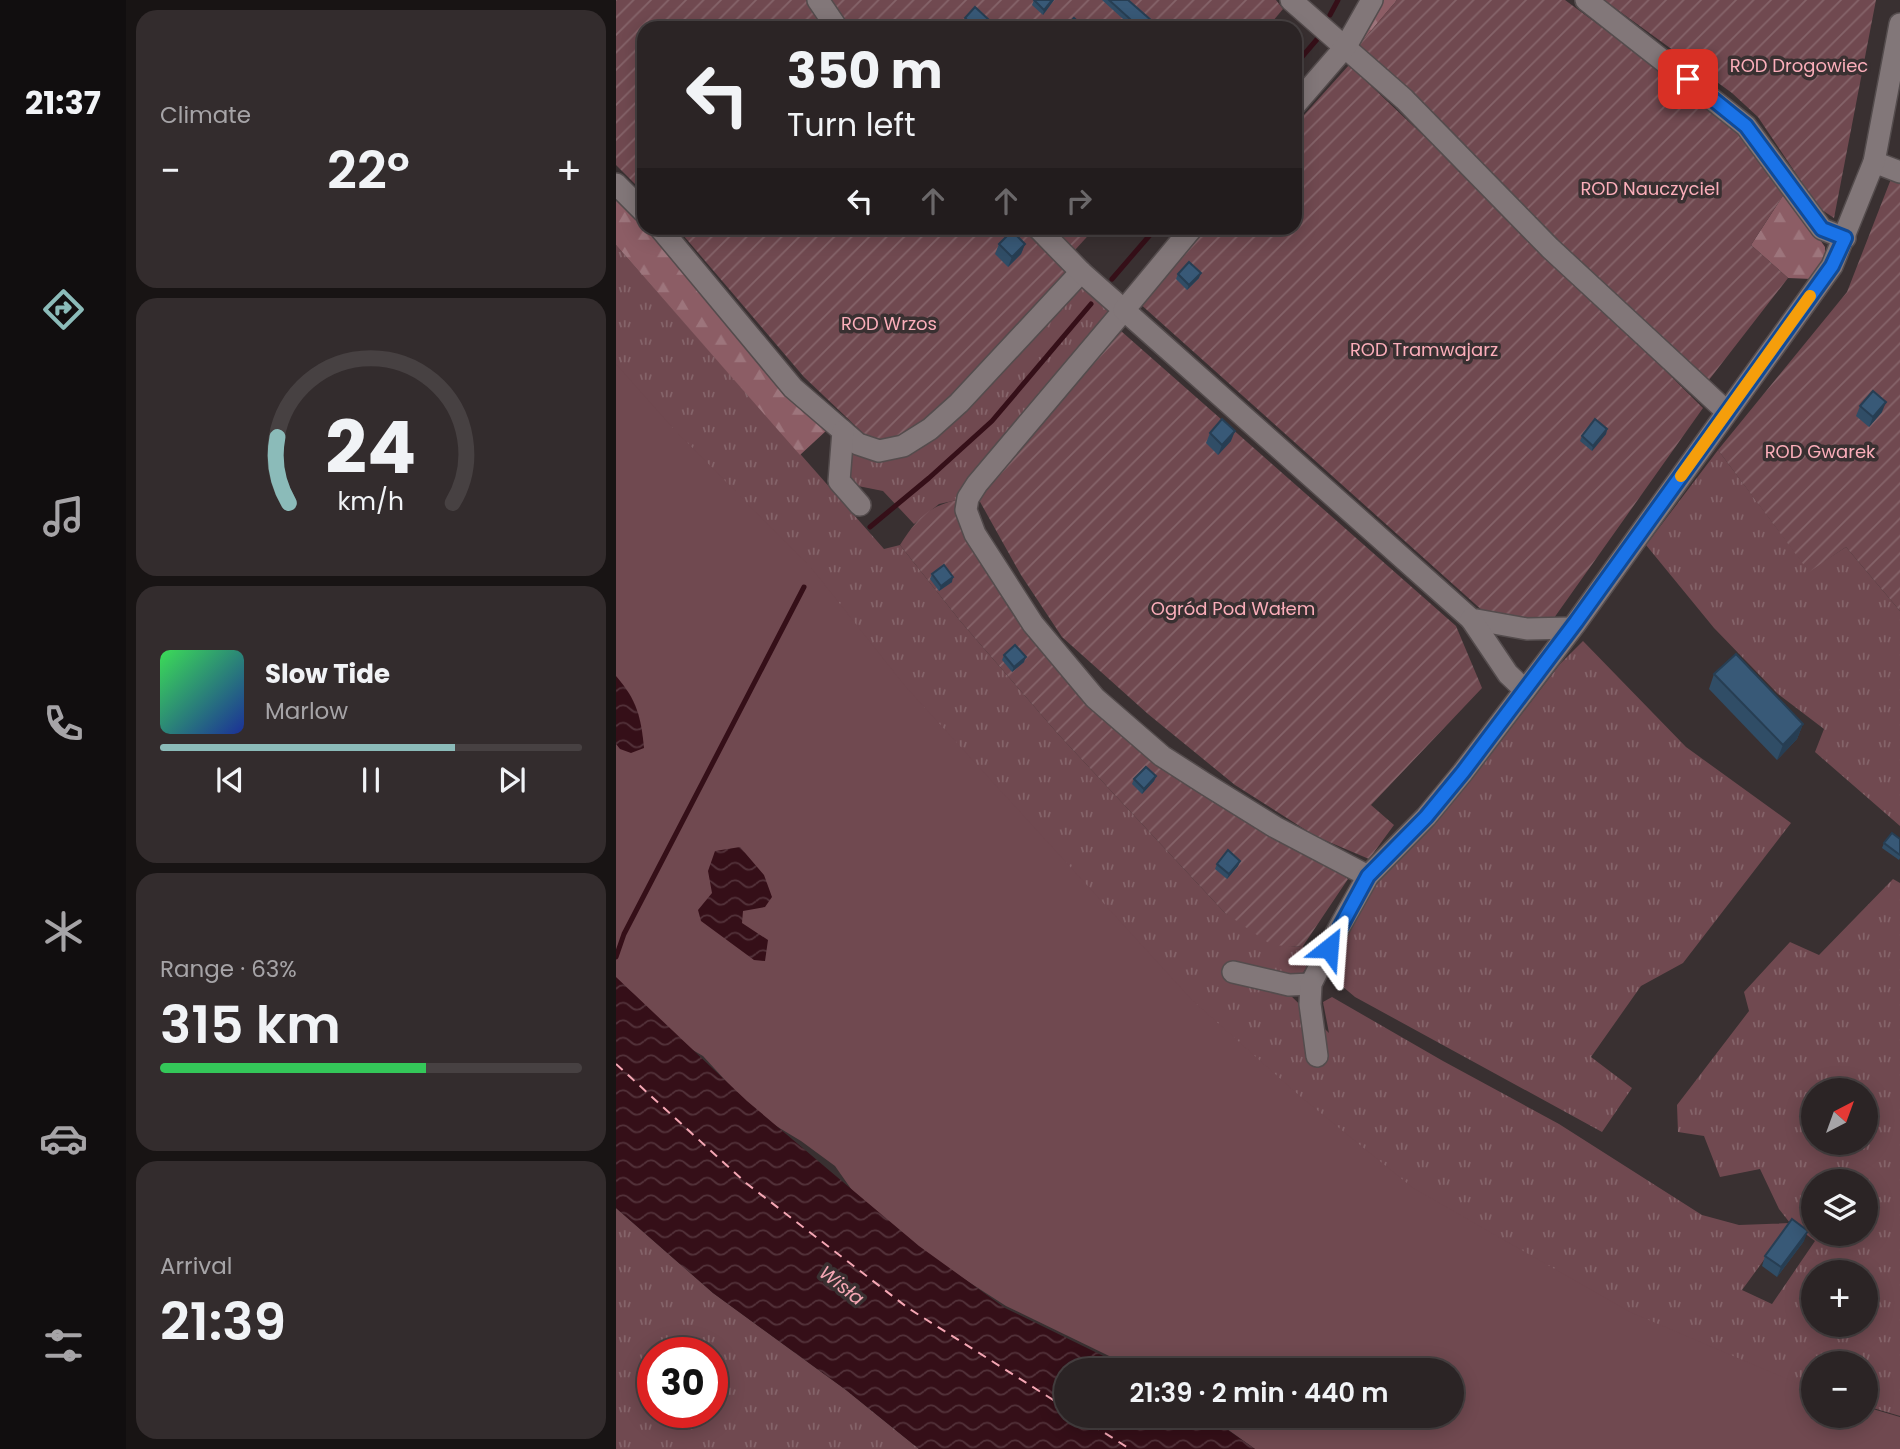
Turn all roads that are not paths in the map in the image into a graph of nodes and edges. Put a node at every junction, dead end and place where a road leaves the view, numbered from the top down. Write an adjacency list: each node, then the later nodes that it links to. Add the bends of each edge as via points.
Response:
1 (818, 0): 5 (street)
2 (1291, 0): 7 (street)
3 (1372, 0): 7 (street)
4 (1586, 0): 16 (street, via 1746,126 1822,229)
5 (832, 21)
6 (1900, 24): 9 (street)
7 (1346, 46): 8 (street); 19 (street, via 1549,248)
8 (1302, 97)
9 (1874, 162): 10 (street); 16 (street)
10 (1900, 172)
11 (616, 184): 12 (street)
12 (637, 205)
13 (666, 235): 20 (street, via 793,388)
14 (1045, 235): 17 (street)
15 (1186, 235): 18 (street)
16 (1845, 238): 19 (street, via 1832,266)
17 (1081, 272): 18 (street); 20 (street, via 930,429 903,446 879,451 858,444)
18 (1124, 310): 22 (street); 25 (street, via 968,498 966,510 975,534 1033,624 1114,715 1162,756 1204,783)
19 (1726, 411): 23 (street)
20 (843, 431): 21 (street, via 839,481)
21 (860, 505)
22 (1471, 619): 23 (street, via 1527,629); 24 (street, via 1508,674)
23 (1572, 628): 24 (street)
24 (1525, 690): 25 (street, via 1426,817)
25 (1368, 876): 27 (street)
26 (1233, 972): 27 (street, via 1289,985)
27 (1311, 984): 28 (street)
28 (1317, 1056)

